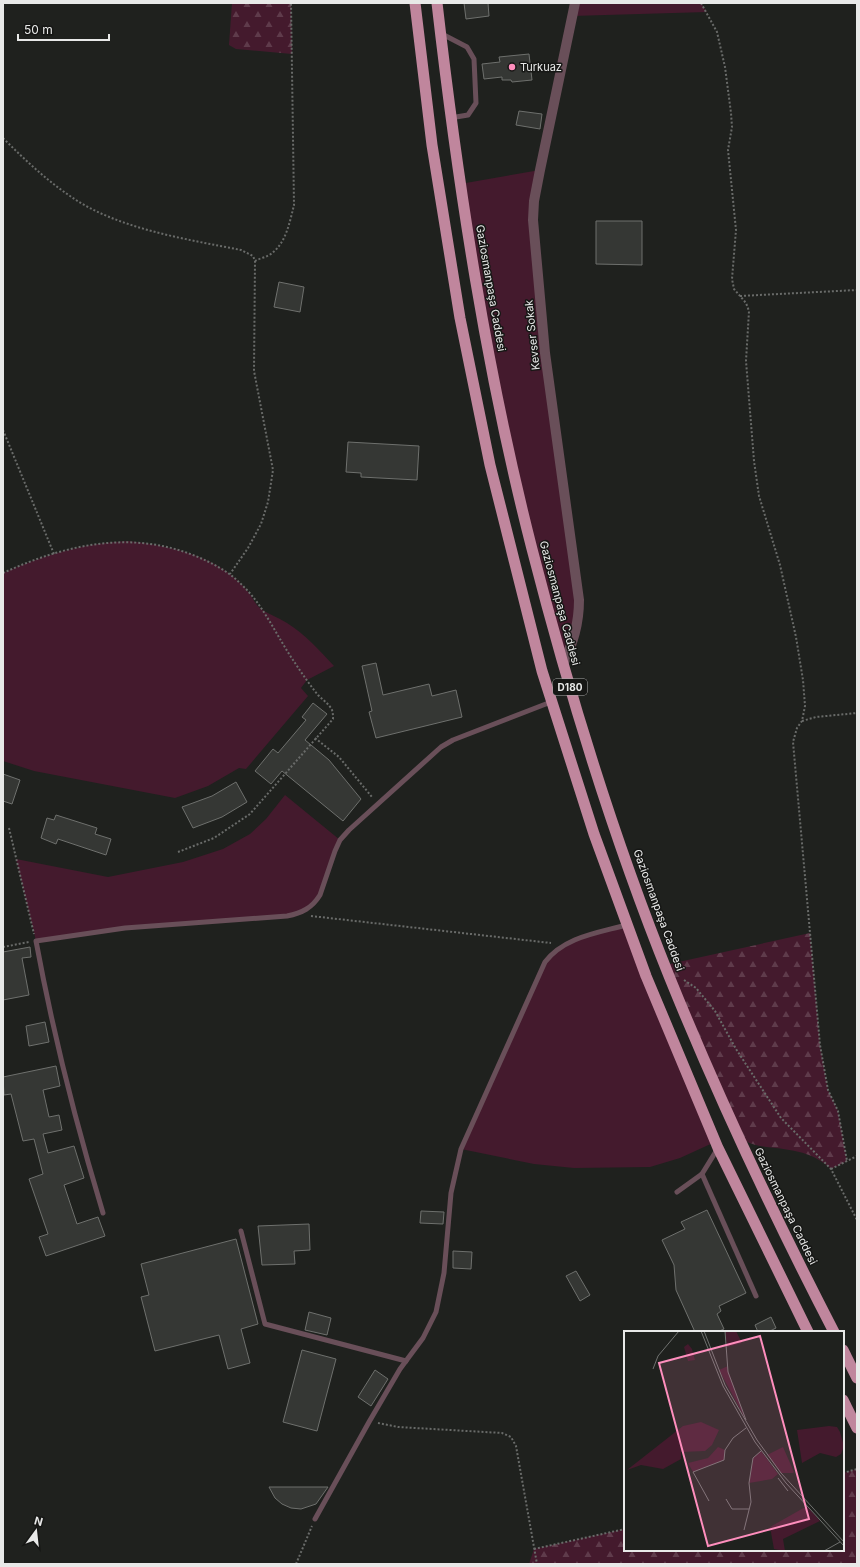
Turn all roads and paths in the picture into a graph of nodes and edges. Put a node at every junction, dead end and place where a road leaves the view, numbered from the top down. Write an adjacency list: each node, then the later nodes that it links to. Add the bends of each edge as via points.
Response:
1 (292, 3): 9 (path, via 294,205 281,242 273,253)
2 (415, 3): 17 (highway, D180, via 445,232 474,392 510,549)
3 (437, 3): 6 (highway, Gaziosmanpaşa Caddesi / D180)
4 (575, 3): 16 (street, Kevser Sokak, via 534,201 533,220 545,353 579,600 574,639)
5 (701, 3): 11 (path, via 717,32 725,67 732,127 728,150 736,230 732,279 734,289)
6 (441, 34): 7 (highway, Gaziosmanpaşa Caddesi / D180); 7 (lane, via 467,47 474,59 476,103 468,115)
7 (450, 118): 16 (highway, Gaziosmanpaşa Caddesi / D180, via 466,230 498,396 531,546)
8 (3, 138): 9 (path, via 34,168 71,197 113,219 157,233 241,250 253,256)
9 (255, 261): 15 (path, via 254,371 273,470 268,502 261,524)
10 (857, 290): 11 (path)
11 (740, 296): 19 (path, via 749,311 746,356 759,496 780,565 796,637 804,700)
12 (3, 430): 13 (path)
13 (54, 554): 14 (path, via 25,563); 15 (path, via 99,543 128,541 158,544 209,561)
14 (3, 574)
15 (230, 574): 20 (path, via 246,588 302,674 332,711 333,719)
16 (563, 664): 29 (highway, Gaziosmanpaşa Caddesi / D180, via 615,827)
17 (551, 702): 21 (lane, via 440,747); 25 (highway, D180)
18 (857, 713): 19 (path)
19 (802, 721): 32 (path, via 793,742 820,1045 828,1090 838,1111)
20 (315, 738): 21 (path, via 339,757); 23 (path, via 263,802 250,814 214,838)
21 (377, 804): 24 (lane, via 340,840 325,884 315,903 307,910)
22 (9, 828): 26 (path)
23 (178, 852)
24 (296, 914): 26 (lane, via 125,928); 27 (path)
25 (626, 925): 27 (lane); 30 (highway, D180)
26 (36, 941): 28 (path); 36 (lane, via 48,1005 80,1136)
27 (563, 944): 43 (lane, via 553,951 537,976 461,1148 451,1193 440,1301 431,1324)
28 (3, 947)
29 (668, 973): 33 (path, via 679,976 696,988 714,1011 781,1118); 41 (highway, Gaziosmanpaşa Caddesi / D180, via 739,1139)
30 (718, 1148): 34 (lane); 40 (highway, D180)
31 (857, 1156): 32 (path)
32 (847, 1160): 33 (path)
33 (830, 1169): 37 (path)
34 (702, 1174): 35 (lane); 39 (lane)
35 (677, 1192)
36 (103, 1213)
37 (857, 1220)
38 (241, 1232): 43 (lane, via 265,1324)
39 (756, 1296)
40 (808, 1331)
41 (834, 1331)
42 (844, 1352): 44 (highway)
43 (406, 1361): 46 (lane)
44 (857, 1378)
45 (844, 1402): 47 (highway)
46 (369, 1422): 50 (lane); 52 (path, via 398,1427 502,1433 511,1437 516,1446)
47 (857, 1428)
48 (857, 1469): 49 (path)
49 (844, 1473)
50 (315, 1519): 53 (path)
51 (624, 1529): 52 (path)
52 (534, 1549): 54 (path)
53 (296, 1564)
54 (537, 1564)

